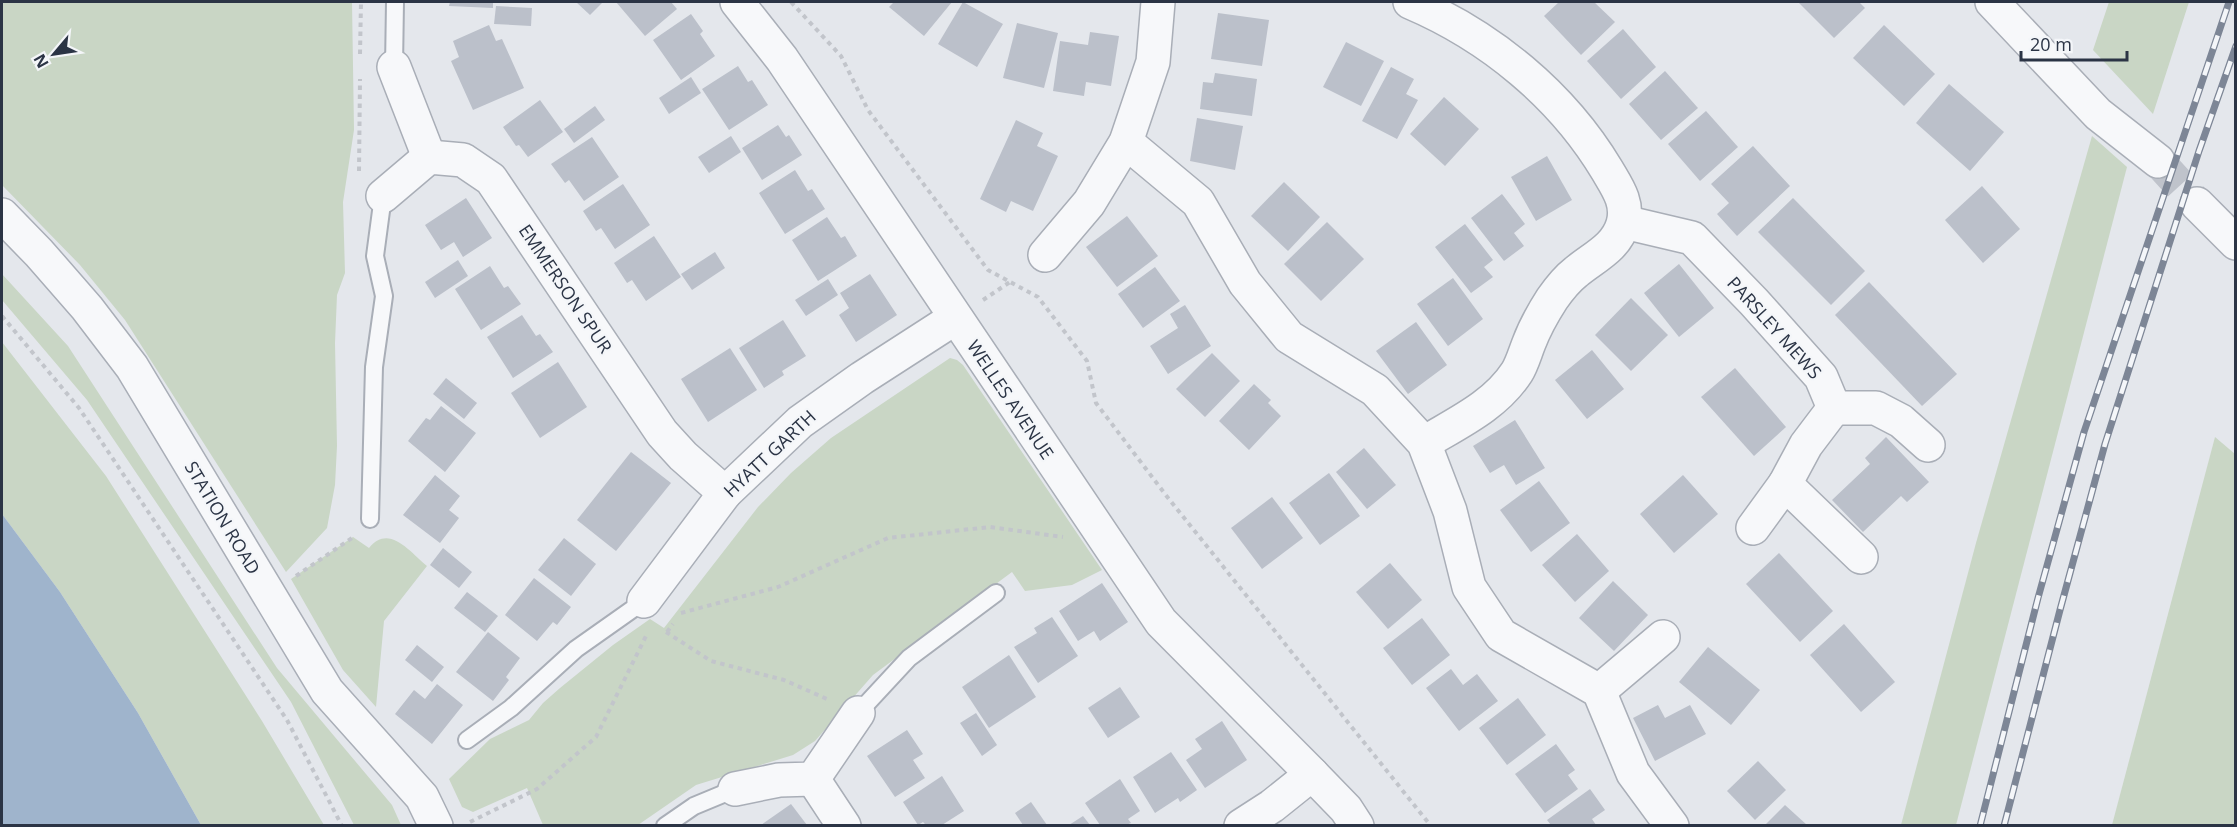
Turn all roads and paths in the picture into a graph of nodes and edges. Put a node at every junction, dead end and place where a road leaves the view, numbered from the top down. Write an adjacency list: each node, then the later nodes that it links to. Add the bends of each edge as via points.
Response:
1 (361, 2): 8 (path)
2 (395, 2): 9 (lane)
3 (737, 2): 21 (street, WELLES AVENUE, via 782,59)
4 (791, 2): 49 (path, via 841,56 868,110 988,270 1038,297 1088,361 1096,403)
5 (1158, 2): 11 (street, via 1153,62)
6 (1410, 2): 17 (street, via 1488,44 1567,115 1590,142 1621,193)
7 (1992, 2): 13 (street, via 2098,114)
8 (360, 57)
9 (394, 67): 12 (street)
10 (360, 68): 14 (path)
11 (1126, 142): 19 (street, via 1089,203); 23 (street, via 1198,202 1245,283 1289,337 1375,390)
12 (429, 157): 14 (street); 26 (street, EMMERSON SPUR, via 464,160 491,179 662,433)
13 (2158, 161)
14 (371, 189): 27 (lane, via 375,256 384,296 374,367)
15 (2197, 204): 18 (street)
16 (2, 215): 33 (street, STATION ROAD, via 87,308 132,367)
17 (1624, 222): 22 (street, PARSLEY MEWS, via 1692,238 1821,377); 23 (street, via 1609,247 1556,293 1541,316 1518,370 1500,395)
18 (2235, 243)
19 (1045, 255)
20 (2, 316): 44 (path, via 79,408 287,720)
21 (955, 318): 26 (street, HYATT GARTH, via 800,422); 29 (street, WELLES AVENUE)
22 (1834, 408): 24 (street, via 1876,408 1901,421); 25 (street, via 1806,445)
23 (1424, 443): 37 (street, via 1450,511 1469,587 1501,635)
24 (1928, 445)
25 (1785, 484): 28 (street); 31 (street)
26 (726, 493): 34 (street, HYATT GARTH)
27 (370, 519)
28 (1753, 528)
29 (1096, 529): 35 (path, via 1062,537 990,527 888,538 778,587 682,612); 40 (street, WELLES AVENUE, via 1161,622)
30 (353, 537): 33 (path)
31 (1861, 557)
32 (996, 593): 38 (lane, via 909,658)
33 (268, 595): 43 (street, STATION ROAD, via 327,691 422,797)
34 (648, 611): 35 (path); 39 (lane, via 576,649 512,708); 43 (path, via 596,737 537,789)
35 (667, 632): 38 (path, via 711,661 784,680)
36 (1663, 637): 37 (street)
37 (1599, 692): 50 (street, via 1633,773)
38 (858, 713): 41 (street)
39 (466, 740)
40 (1312, 774): 47 (street); 48 (street, WELLES AVENUE)
41 (813, 779): 42 (street, via 779,780); 46 (street)
42 (735, 789): 45 (lane, via 694,806)
43 (452, 824)
44 (342, 825)
45 (665, 825)
46 (844, 825)
47 (1241, 825)
48 (1357, 825)
49 (1431, 825)
50 (1672, 825)

